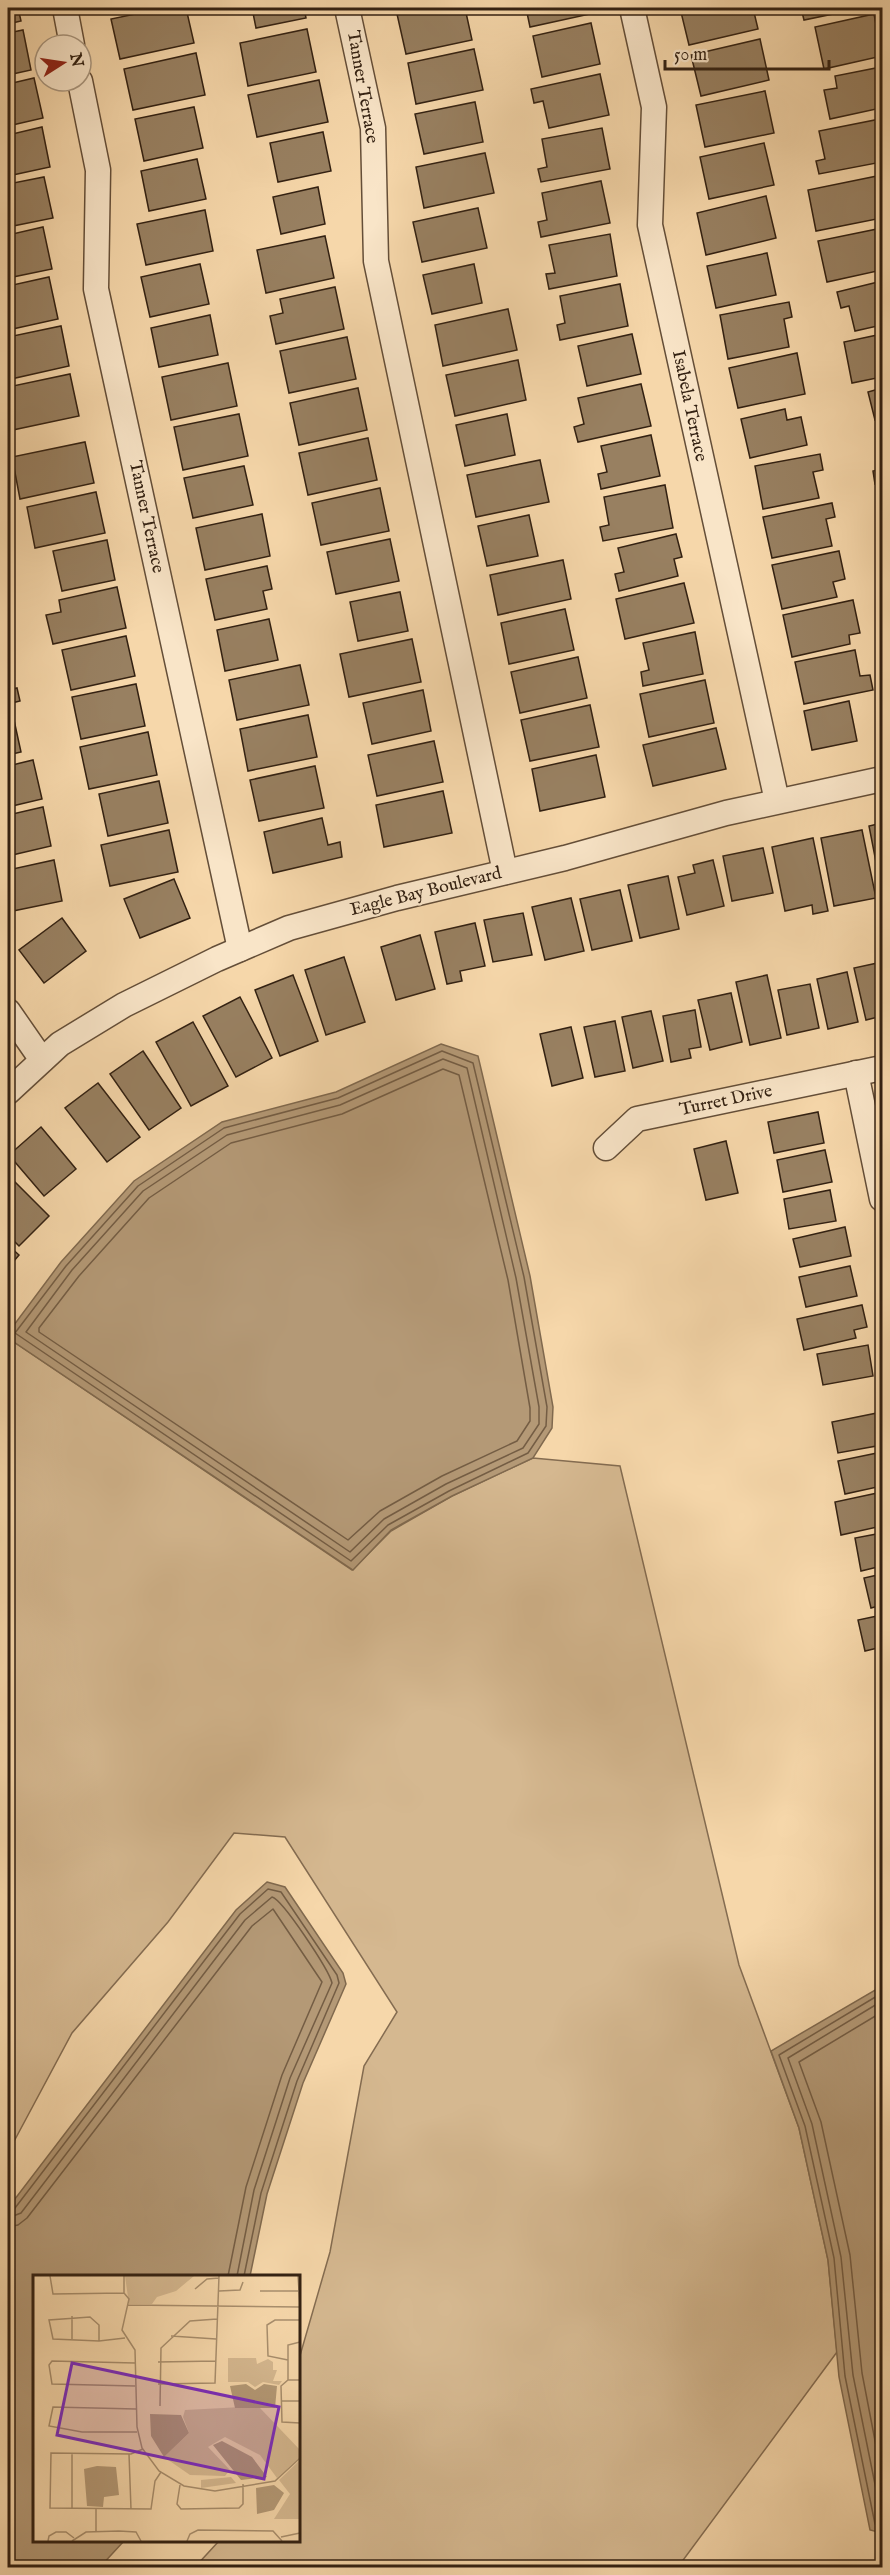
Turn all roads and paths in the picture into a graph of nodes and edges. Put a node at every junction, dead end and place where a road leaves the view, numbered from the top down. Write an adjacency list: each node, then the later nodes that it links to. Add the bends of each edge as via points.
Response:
1 (64, 8): 4 (street)
2 (347, 8): 8 (street, Tanner Terrace, via 373,128 376,261)
3 (632, 8): 7 (street, Isabela Terrace, via 654,107 650,225)
4 (69, 33)
5 (82, 93): 9 (street, Tanner Terrace, via 98,170 96,289)
6 (882, 779): 7 (street, Eagle Bay Boulevard)
7 (777, 801): 8 (street, Eagle Bay Boulevard)
8 (505, 872): 9 (street, Eagle Bay Boulevard, via 290,928)
9 (240, 949): 11 (street, Eagle Bay Boulevard, via 124,1005 60,1044)
10 (8, 1011): 11 (street)
11 (42, 1060): 14 (street, Eagle Bay Boulevard)
12 (882, 1068): 13 (street, Turret Drive)
13 (856, 1073): 15 (street, Turret Drive, via 637,1119); 16 (street)
14 (8, 1092)
15 (606, 1148)
16 (882, 1199)

